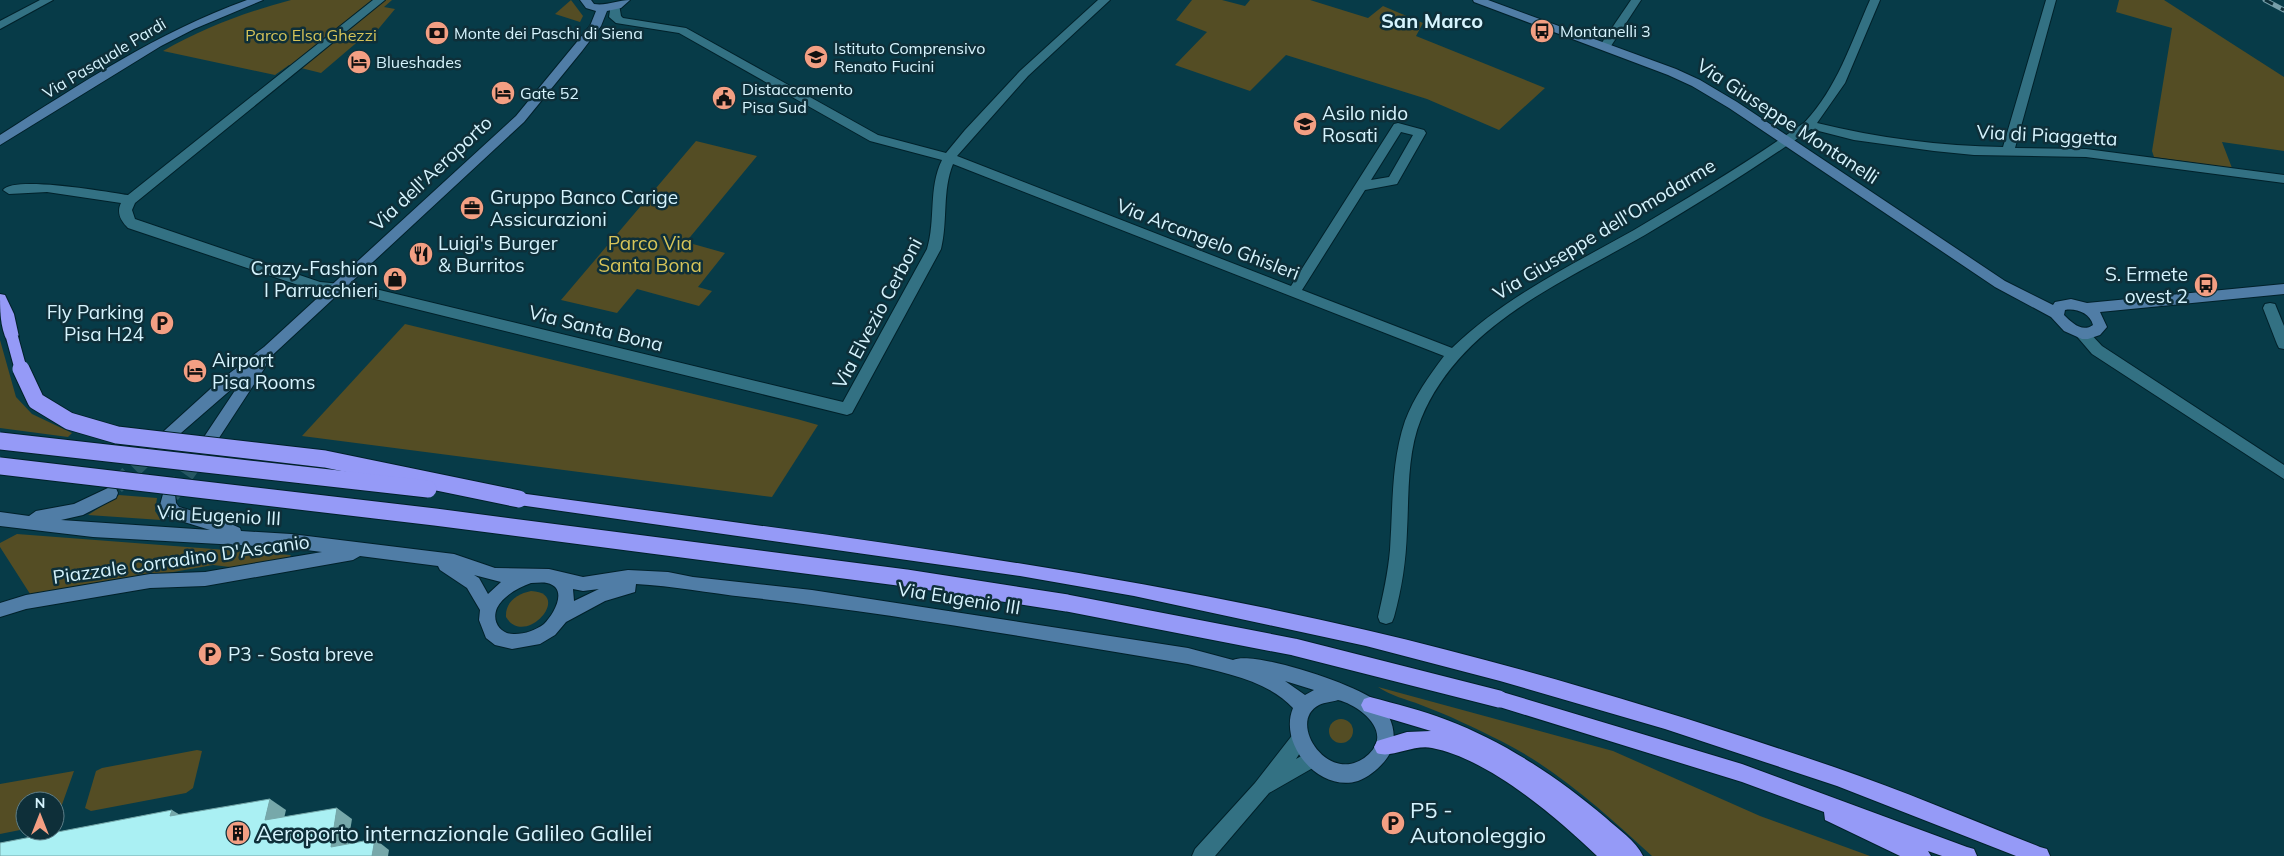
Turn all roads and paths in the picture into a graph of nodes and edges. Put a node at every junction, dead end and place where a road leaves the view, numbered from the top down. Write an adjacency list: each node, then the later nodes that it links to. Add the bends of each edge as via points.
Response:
1 (48, 0): 12 (street)
2 (258, 0): 15 (street, Via Pasquale Pardi, via 207,18 155,44)
3 (380, 0): 22 (street)
4 (585, 0): 11 (street, via 590,6)
5 (1105, 0): 18 (street, Via Elvezio Cerboni, via 1046,50 1007,89)
6 (1478, 0): 13 (street, Via Giuseppe Montanelli)
7 (1636, 0): 13 (street)
8 (1875, 0): 14 (street, Via Giuseppe dell'Omodarme, via 1840,77 1820,113)
9 (2051, 0): 17 (street)
10 (620, 3): 11 (street); 18 (street, Via Arcangelo Ghisleri, via 615,17 620,21 682,30 874,138)
11 (602, 9): 23 (street, Via dell'Aeroporto, via 595,26 578,49 520,119)
12 (0, 26)
13 (1605, 47): 16 (street, Via Giuseppe Montanelli, via 1696,83)
14 (1809, 125): 16 (street, Via Giuseppe dell'Omodarme); 17 (street, Via di Piaggetta, via 1854,136 1934,147)
15 (0, 141)
16 (1787, 141): 29 (street, Via Giuseppe Montanelli, via 2000,284); 33 (street, Via Giuseppe dell'Omodarme, via 1647,228 1508,308)
17 (2008, 151): 19 (street, Via di Piaggetta, via 2086,153)
18 (950, 158): 25 (street, Via Arcangelo Ghisleri); 34 (street, Via Elvezio Cerboni, via 941,185 939,231 934,249)
19 (2284, 180)
20 (1362, 186): 20 (street, via 1398,127 1420,133 1393,181); 25 (street)
21 (9, 190): 22 (street, via 47,188)
22 (130, 200): 23 (street, Via Santa Bona, via 125,212 133,226 310,284)
23 (335, 289): 32 (street, Via dell'Aeroporto); 34 (street, Via Santa Bona, via 363,291)
24 (2284, 290): 27 (street)
25 (1294, 292): 33 (street, Via Arcangelo Ghisleri)
26 (0, 299): 42 (highway, bridge, via 23,377 36,401 69,421 117,435 324,460)
27 (2086, 308): 29 (street, via 2065,304); 30 (street, via 2097,318 2100,328 2093,333)
28 (2270, 308): 31 (street)
29 (2056, 313): 30 (street, Via Giuseppe Montanelli, via 2062,323)
30 (2080, 333): 39 (street, via 2097,350)
31 (2284, 344)
32 (269, 351): 35 (street, Via dell'Aeroporto, via 223,386); 36 (street, Via dell'Aeroporto)
33 (1453, 354): 53 (street, Via Giuseppe dell'Omodarme, via 1428,386 1407,438 1396,570)
34 (847, 409)
35 (169, 435)
36 (210, 440)
37 (0, 441): 42 (highway, bridge)
38 (0, 466): 61 (highway, bridge, via 435,517 906,578 1067,603 1294,647 1499,699)
39 (2284, 473)
40 (110, 493): 43 (street, via 77,510 56,516)
41 (169, 499): 44 (street, via 168,505 174,512)
42 (519, 499): 68 (highway, via 940,558 1134,589 1366,638 1665,721 1837,778)
43 (7, 520): 44 (street, Via Eugenio III, via 117,531)
44 (243, 537): 45 (street, Via Eugenio III)
45 (368, 550): 46 (street, Via Eugenio III); 50 (street, Piazzale Corradino D'Ascanio, via 205,579 164,579 121,586 26,602)
46 (429, 557): 47 (street, Via Eugenio III, via 454,561 495,575); 51 (street, Via Eugenio III, via 458,571 473,583)
47 (531, 576): 48 (street); 51 (street, via 505,588)
48 (555, 579): 49 (street, Via Eugenio III, via 583,584 650,577); 52 (street, via 568,599)
49 (693, 584): 52 (street, Via Eugenio III, via 616,589); 54 (street, Via Eugenio III, via 812,597 1154,650)
50 (0, 610)
51 (489, 610): 52 (street, via 491,630 496,637 510,642 540,636 555,626)
52 (562, 616)
53 (1386, 617)
54 (1218, 663): 55 (street, Via Eugenio III, via 1269,668); 57 (street, Via Eugenio III, via 1284,688)
55 (1338, 692): 56 (street, via 1355,696); 57 (street, via 1322,695)
56 (1370, 705): 59 (street, via 1383,725); 65 (highway, via 1442,726 1498,754 1559,793)
57 (1305, 708): 58 (street, via 1299,720)
58 (1300, 739): 60 (street); 62 (street)
59 (1383, 747): 60 (street, via 1370,765 1353,772 1328,770); 64 (highway, via 1418,738 1448,742 1471,752 1550,802)
60 (1312, 759): 62 (street)
61 (1742, 772): 66 (highway); 67 (highway)
62 (1261, 789): 63 (street)
63 (1202, 856)
64 (1611, 856)
65 (1633, 856)
66 (1921, 856)
67 (1967, 856)
68 (2040, 856)

